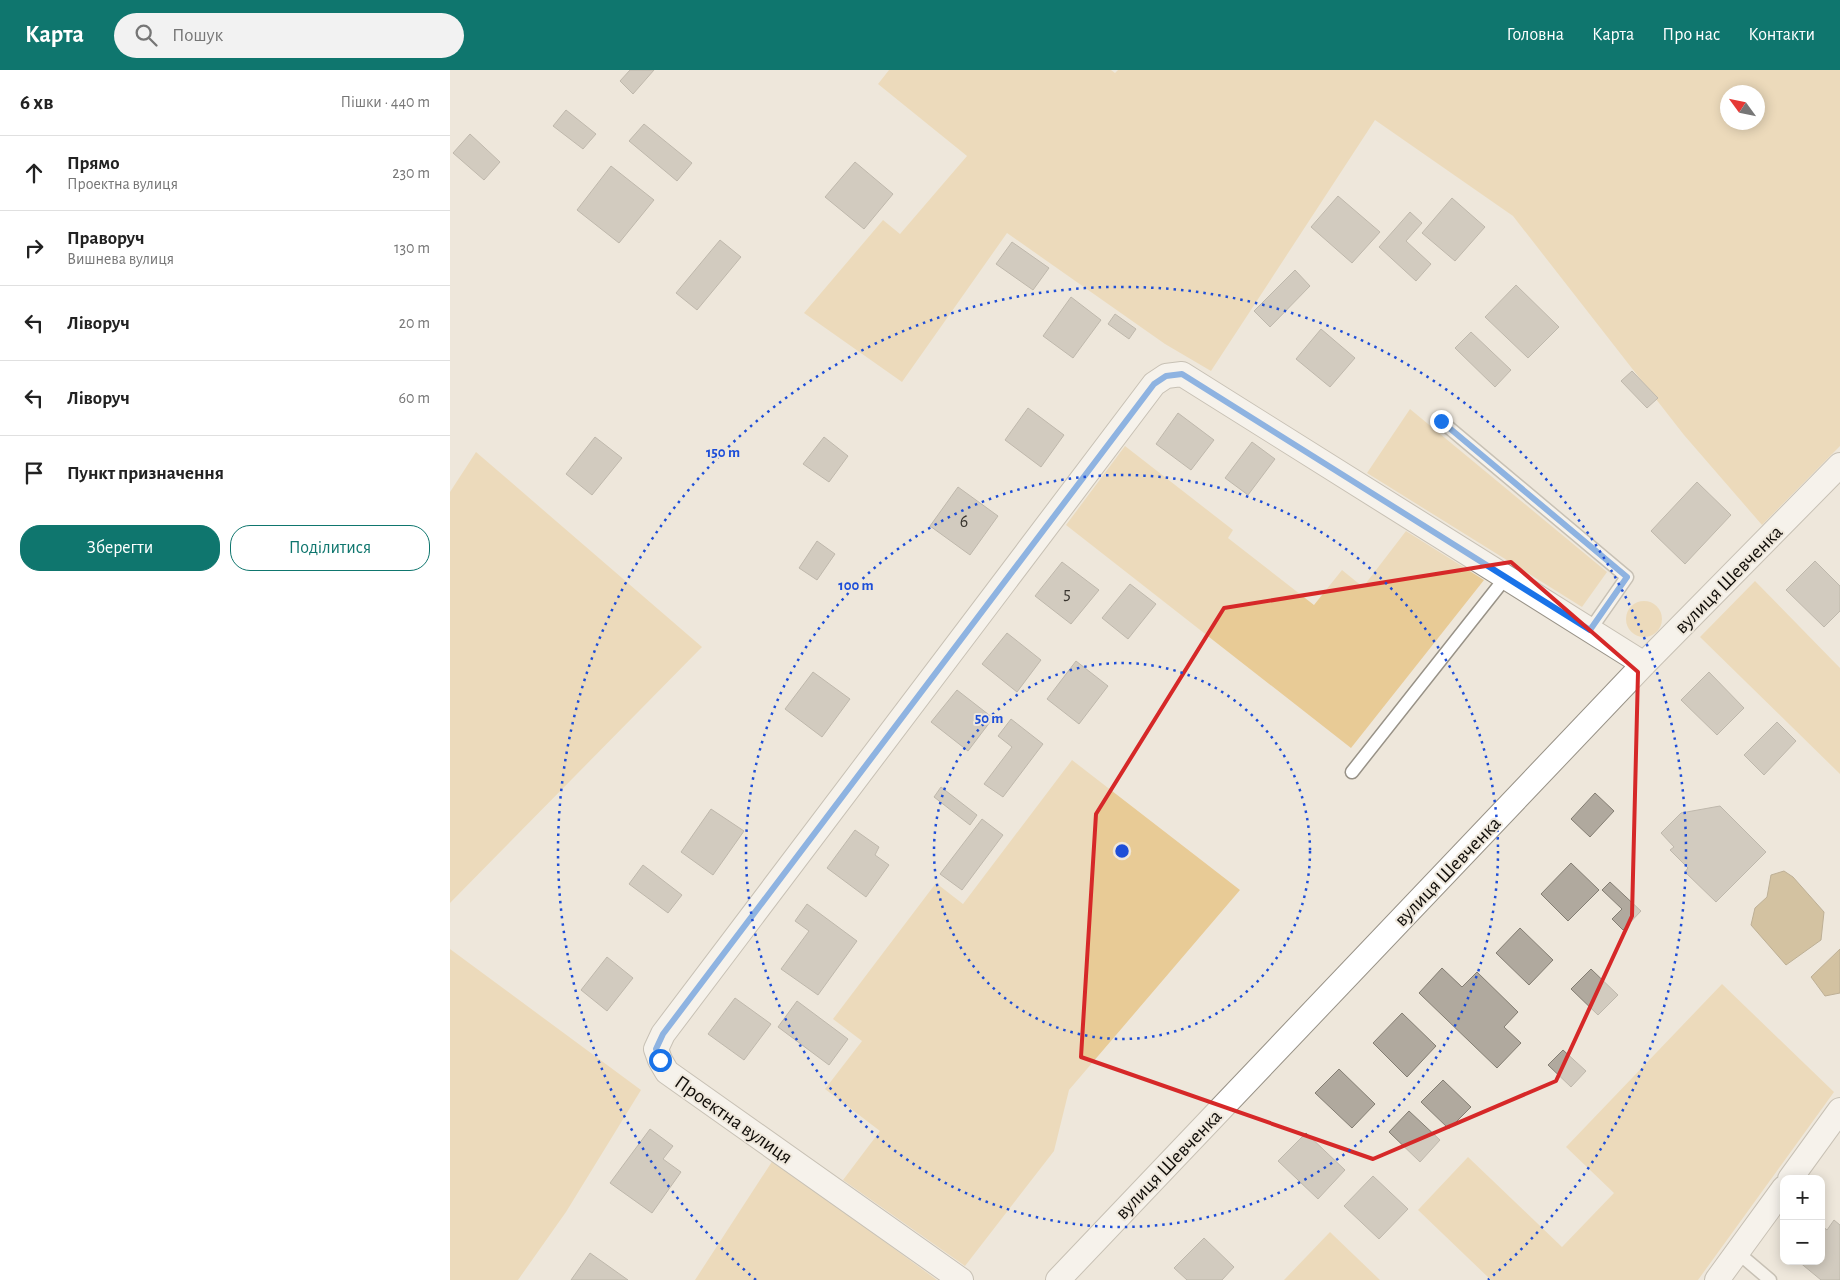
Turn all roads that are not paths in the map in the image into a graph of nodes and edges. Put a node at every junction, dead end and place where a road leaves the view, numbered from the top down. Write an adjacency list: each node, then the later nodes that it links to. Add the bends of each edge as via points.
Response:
1 (1441, 421): 4 (lane, via 1627,577)
2 (1840, 465): 5 (street, вулиця Шевченка)
3 (1506, 577): 4 (street); 6 (lane); 11 (street, Проектна вулиця, via 1182,374 1166,376 1154,384 669,1026 656,1049 667,1072)
4 (1590, 630): 5 (street)
5 (1644, 664): 12 (street, вулиця Шевченка)
6 (1352, 772)
7 (1840, 1110): 8 (street)
8 (1793, 1175)
9 (1780, 1193): 10 (street)
10 (1737, 1252): 13 (street); 14 (lane)
11 (961, 1280)
12 (1058, 1280)
13 (1717, 1280)
14 (1770, 1280)

